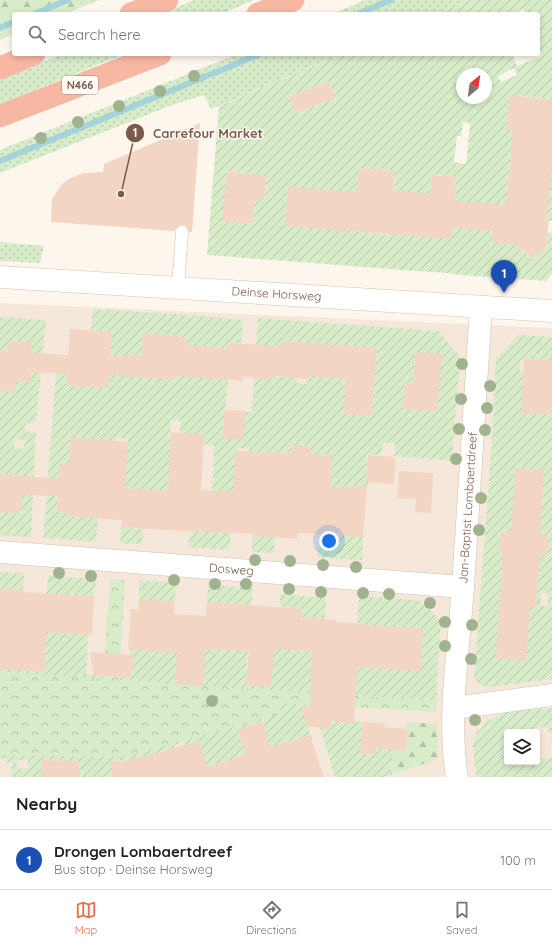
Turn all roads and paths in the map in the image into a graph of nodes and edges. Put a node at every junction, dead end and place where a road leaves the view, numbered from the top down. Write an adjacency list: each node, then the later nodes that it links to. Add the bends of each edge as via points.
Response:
1 (167, 0): 3 (highway)
2 (293, 0): 4 (highway)
3 (136, 12)
4 (263, 12)
5 (29, 56): 7 (highway)
6 (155, 56): 8 (highway, N466)
7 (0, 68)
8 (0, 116)
9 (182, 232): 11 (lane)
10 (0, 277): 11 (street, Deinse Horsweg)
11 (178, 288): 12 (street, Deinse Horsweg)
12 (481, 308): 13 (street, Deinse Horsweg); 15 (street, Jan-Baptist Lombaertdreef)
13 (552, 311)
14 (0, 552): 15 (street, Dosweg)
15 (463, 587): 17 (street, Jan-Baptist Lombaertdreef)
16 (552, 695): 17 (street)
17 (454, 708): 18 (street, Jan-Baptist Lombaertdreef)
18 (452, 776)

